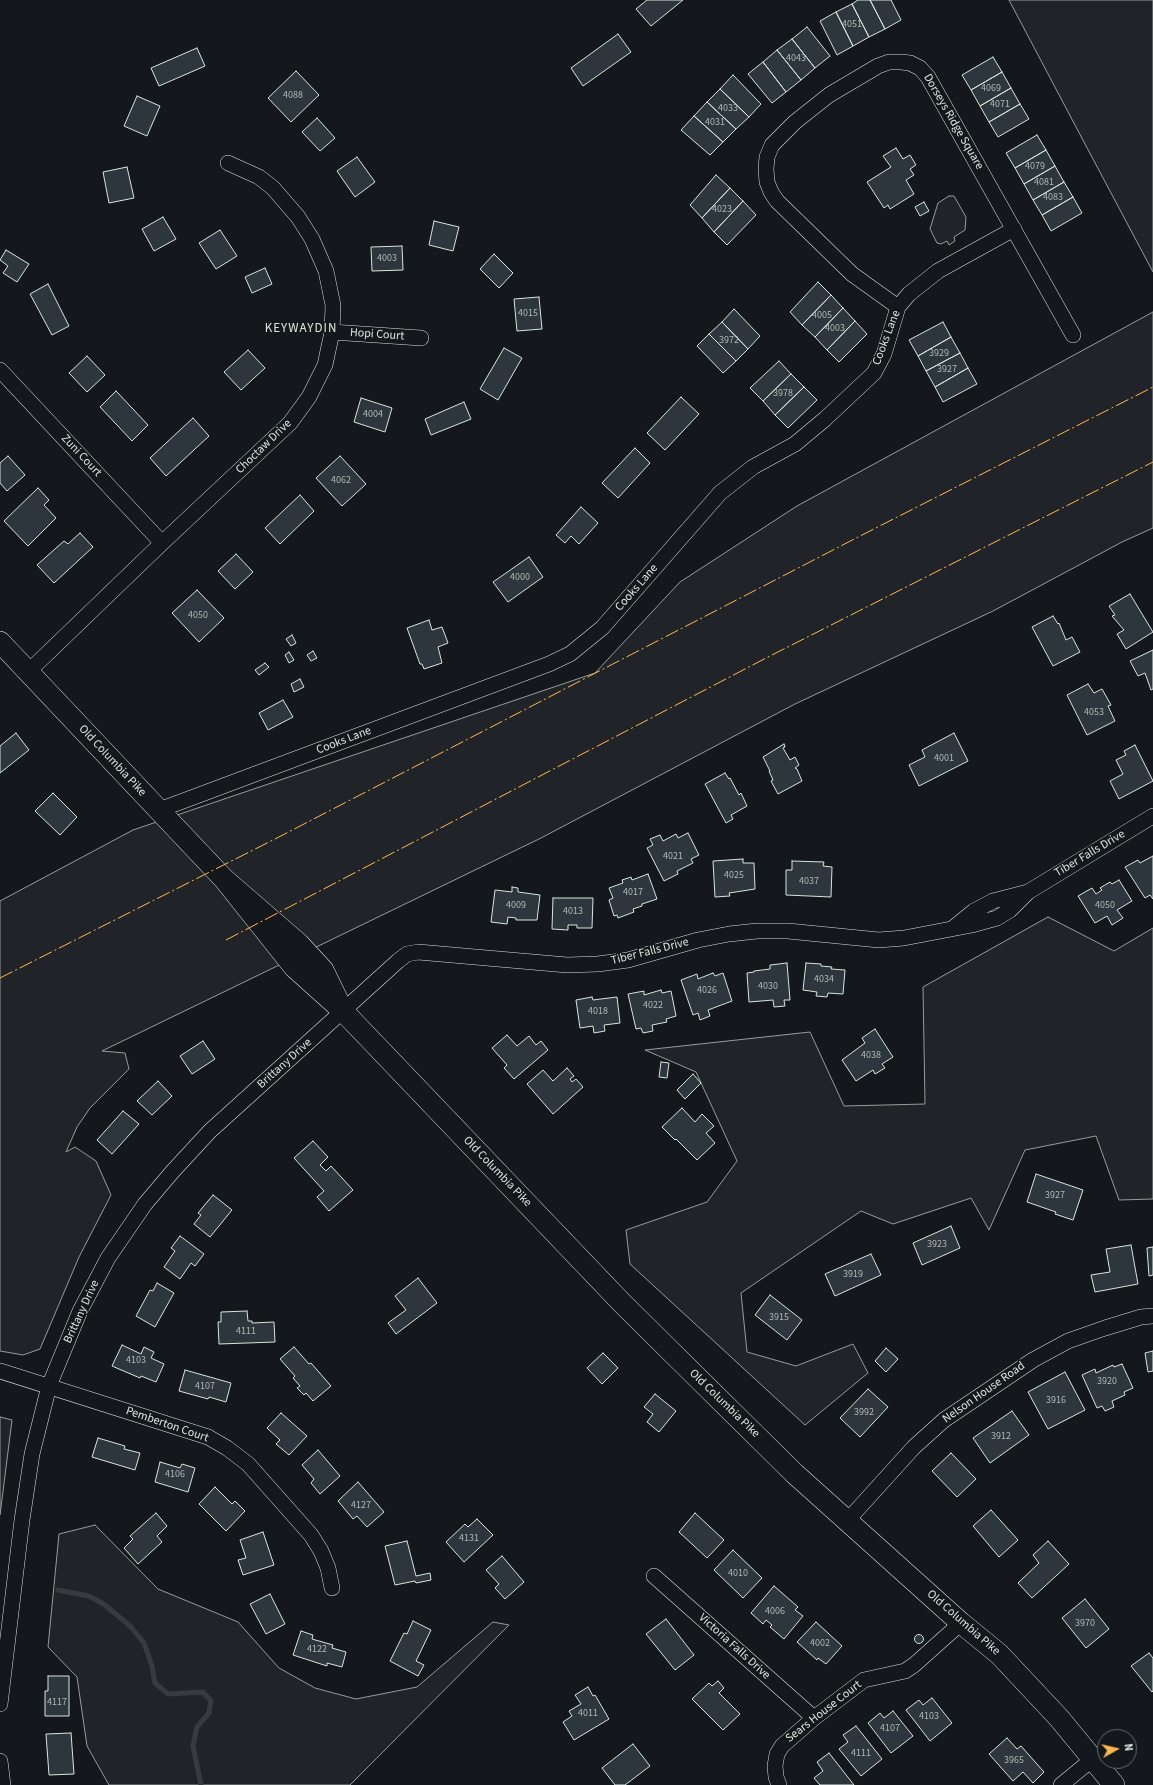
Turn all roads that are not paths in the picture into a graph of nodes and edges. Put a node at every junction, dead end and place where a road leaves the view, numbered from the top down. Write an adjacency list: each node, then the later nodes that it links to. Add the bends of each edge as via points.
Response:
1 (228, 163): 4 (street, Choctaw Drive, via 258,176 298,217 326,271 333,305)
2 (1014, 229): 3 (street, Cooks Lane, via 938,270 909,294); 3 (street, Dorseys Ridge Square, via 928,77 920,68 910,63 889,62 829,95 794,122 772,145 767,157 767,182 777,201 852,274); 5 (street, Dorseys Ridge Square)
3 (898, 307): 11 (street, Cooks Lane, via 884,354 874,373 825,420 795,444 753,467 720,493 602,628 570,654)
4 (332, 332): 6 (street, Hopi Court); 8 (street, Choctaw Drive, via 325,366 309,397 290,424)
5 (1073, 335)
6 (421, 338)
7 (0, 370): 8 (street, Zuni Court)
8 (162, 543): 10 (street, Choctaw Drive)
9 (0, 642): 10 (street, Old Columbia Pike)
10 (28, 672): 11 (street, Old Columbia Pike)
11 (158, 810): 13 (street, Old Columbia Pike, via 224,879 294,967)
12 (1153, 816): 13 (street, Tiber Falls Drive, via 1028,892 1016,905 997,918 972,926 879,940 788,931 757,931 698,940 628,960 598,964 567,965 418,952 407,954 398,961)
13 (343, 1011): 16 (street, Brittany Drive, via 210,1131 145,1204 108,1258 80,1311); 17 (street, Old Columbia Pike, via 622,1303 789,1468)
14 (1153, 1316): 17 (street, Nelson House Road, via 1142,1317 1068,1341 1033,1360 944,1420 914,1447)
15 (0, 1371): 16 (street, Pemberton Court)
16 (49, 1386): 19 (street, Pemberton Court, via 208,1437 227,1448 248,1464 311,1535 328,1568); 21 (street, Brittany Drive, via 32,1454)
17 (847, 1520): 20 (street, Old Columbia Pike)
18 (654, 1576): 22 (street, Victoria Falls Drive)
19 (332, 1588)
20 (961, 1622): 22 (street, Sears House Court, via 914,1665 864,1680); 23 (street, Old Columbia Pike, via 1030,1685)
21 (0, 1704)
22 (814, 1718): 26 (street, Sears House Court, via 782,1746 777,1754 776,1777)
23 (1094, 1758): 27 (street); 28 (street, Old Columbia Pike)
24 (0, 1762): 25 (street)
25 (3, 1785)
26 (780, 1785)
27 (1061, 1785)
28 (1114, 1785)

